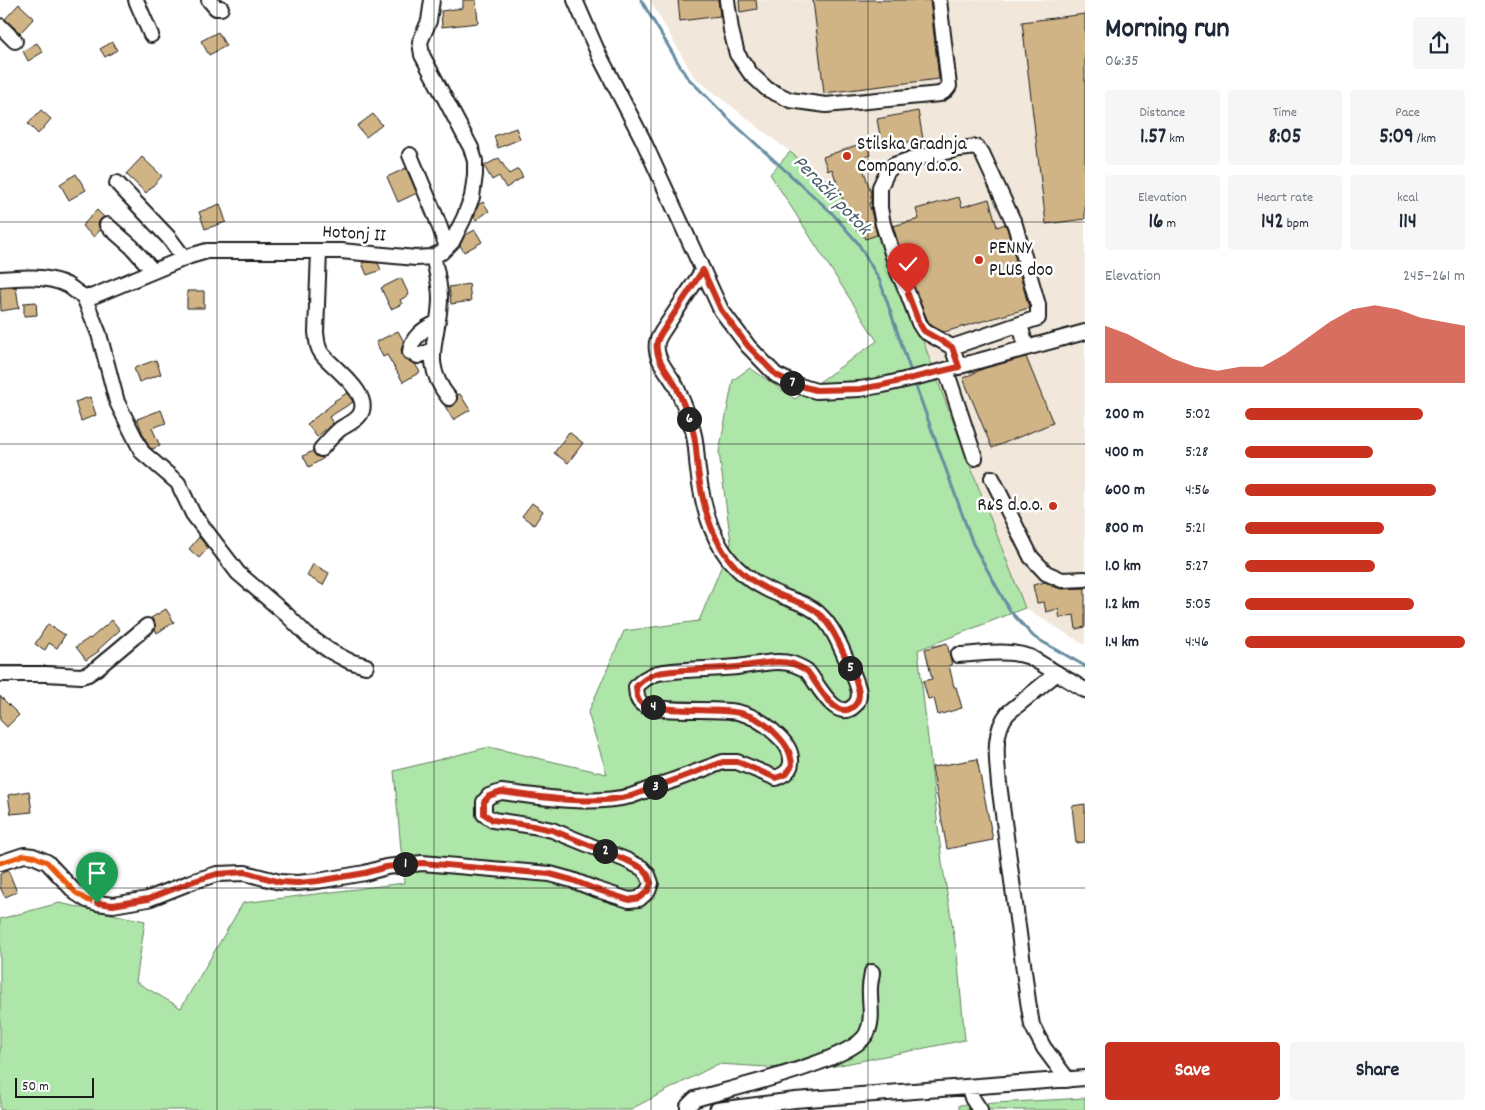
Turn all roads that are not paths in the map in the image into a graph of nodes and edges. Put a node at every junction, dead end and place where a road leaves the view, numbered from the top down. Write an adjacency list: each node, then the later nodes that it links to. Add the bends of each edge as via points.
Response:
1 (136, 0): 9 (street)
2 (209, 0): 7 (street)
3 (432, 0): 14 (street, Hotonj II, via 429,20 420,42 422,55 475,161 472,196 457,234)
4 (575, 0): 18 (street)
5 (728, 0): 6 (street, via 737,54 751,74 767,89 790,100 826,105 940,94 946,90 949,86)
6 (939, 0)
7 (220, 8)
8 (0, 26): 10 (street)
9 (151, 35)
10 (15, 41)
11 (410, 155): 14 (street)
12 (117, 183): 17 (street)
13 (107, 224): 19 (street)
14 (447, 247): 16 (street, Hotonj II)
15 (319, 251): 16 (street, Hotonj II, via 416,258); 17 (street, Hotonj II, via 207,251); 30 (street, via 317,345 321,354 355,388 363,407 360,414)
16 (433, 256): 22 (street, via 440,297)
17 (184, 258): 19 (street, Hotonj II)
18 (703, 270): 28 (street, via 721,310 748,346 776,375 797,385 816,390 860,389); 40 (street, via 657,342 664,368 675,385 693,429 701,488 712,530 726,555 741,572 768,590 819,613 834,635 858,685 859,695 849,710 833,706 805,670 792,664 760,663 656,674 643,679 636,687 637,697 644,705 736,712 762,722 789,748 792,765 786,774 776,778 738,762 723,762 616,799 583,800 501,792 489,796 484,802 484,814 493,820 552,830 642,868 651,883 644,895 629,900 550,874 422,863 298,883 280,882 245,872 217,874 148,899 113,905 87,900 76,893 47,862 33,856 24,855)
19 (154, 271): 21 (street, Hotonj II)
20 (0, 279): 21 (street, via 35,277 66,285)
21 (84, 297): 36 (street, via 100,334 117,402 142,452 178,483 193,514 238,573 307,635 349,661)
22 (437, 323): 27 (street); 27 (street, via 420,333 410,346 410,352 418,356)
23 (1020, 324): 25 (street); 25 (street, via 1038,318 1038,305 1015,225 982,153 976,147 911,159 894,165 880,187 883,224 919,323 924,331); 26 (street)
24 (1085, 332): 26 (street)
25 (952, 347): 28 (street)
26 (1026, 347): 28 (street)
27 (433, 350): 29 (street, via 436,377)
28 (948, 370): 31 (street)
29 (449, 398)
30 (321, 449)
31 (975, 458)
32 (992, 478): 33 (street, via 1031,556 1046,573 1062,580)
33 (1085, 579)
34 (147, 626): 38 (street, via 88,674)
35 (958, 655): 37 (street, via 1020,653)
36 (366, 666)
37 (1057, 673): 39 (street); 43 (street, via 1004,718 996,756 1032,1025 1044,1048)
38 (0, 674)
39 (1085, 690)
40 (0, 863)
41 (872, 972): 45 (street, via 870,1025 862,1040 850,1049 792,1072 696,1099)
42 (1085, 1078): 43 (street)
43 (1068, 1080): 44 (street)
44 (968, 1087): 46 (street, via 795,1100); 47 (street)
45 (688, 1110)
46 (718, 1110)
47 (980, 1110)

